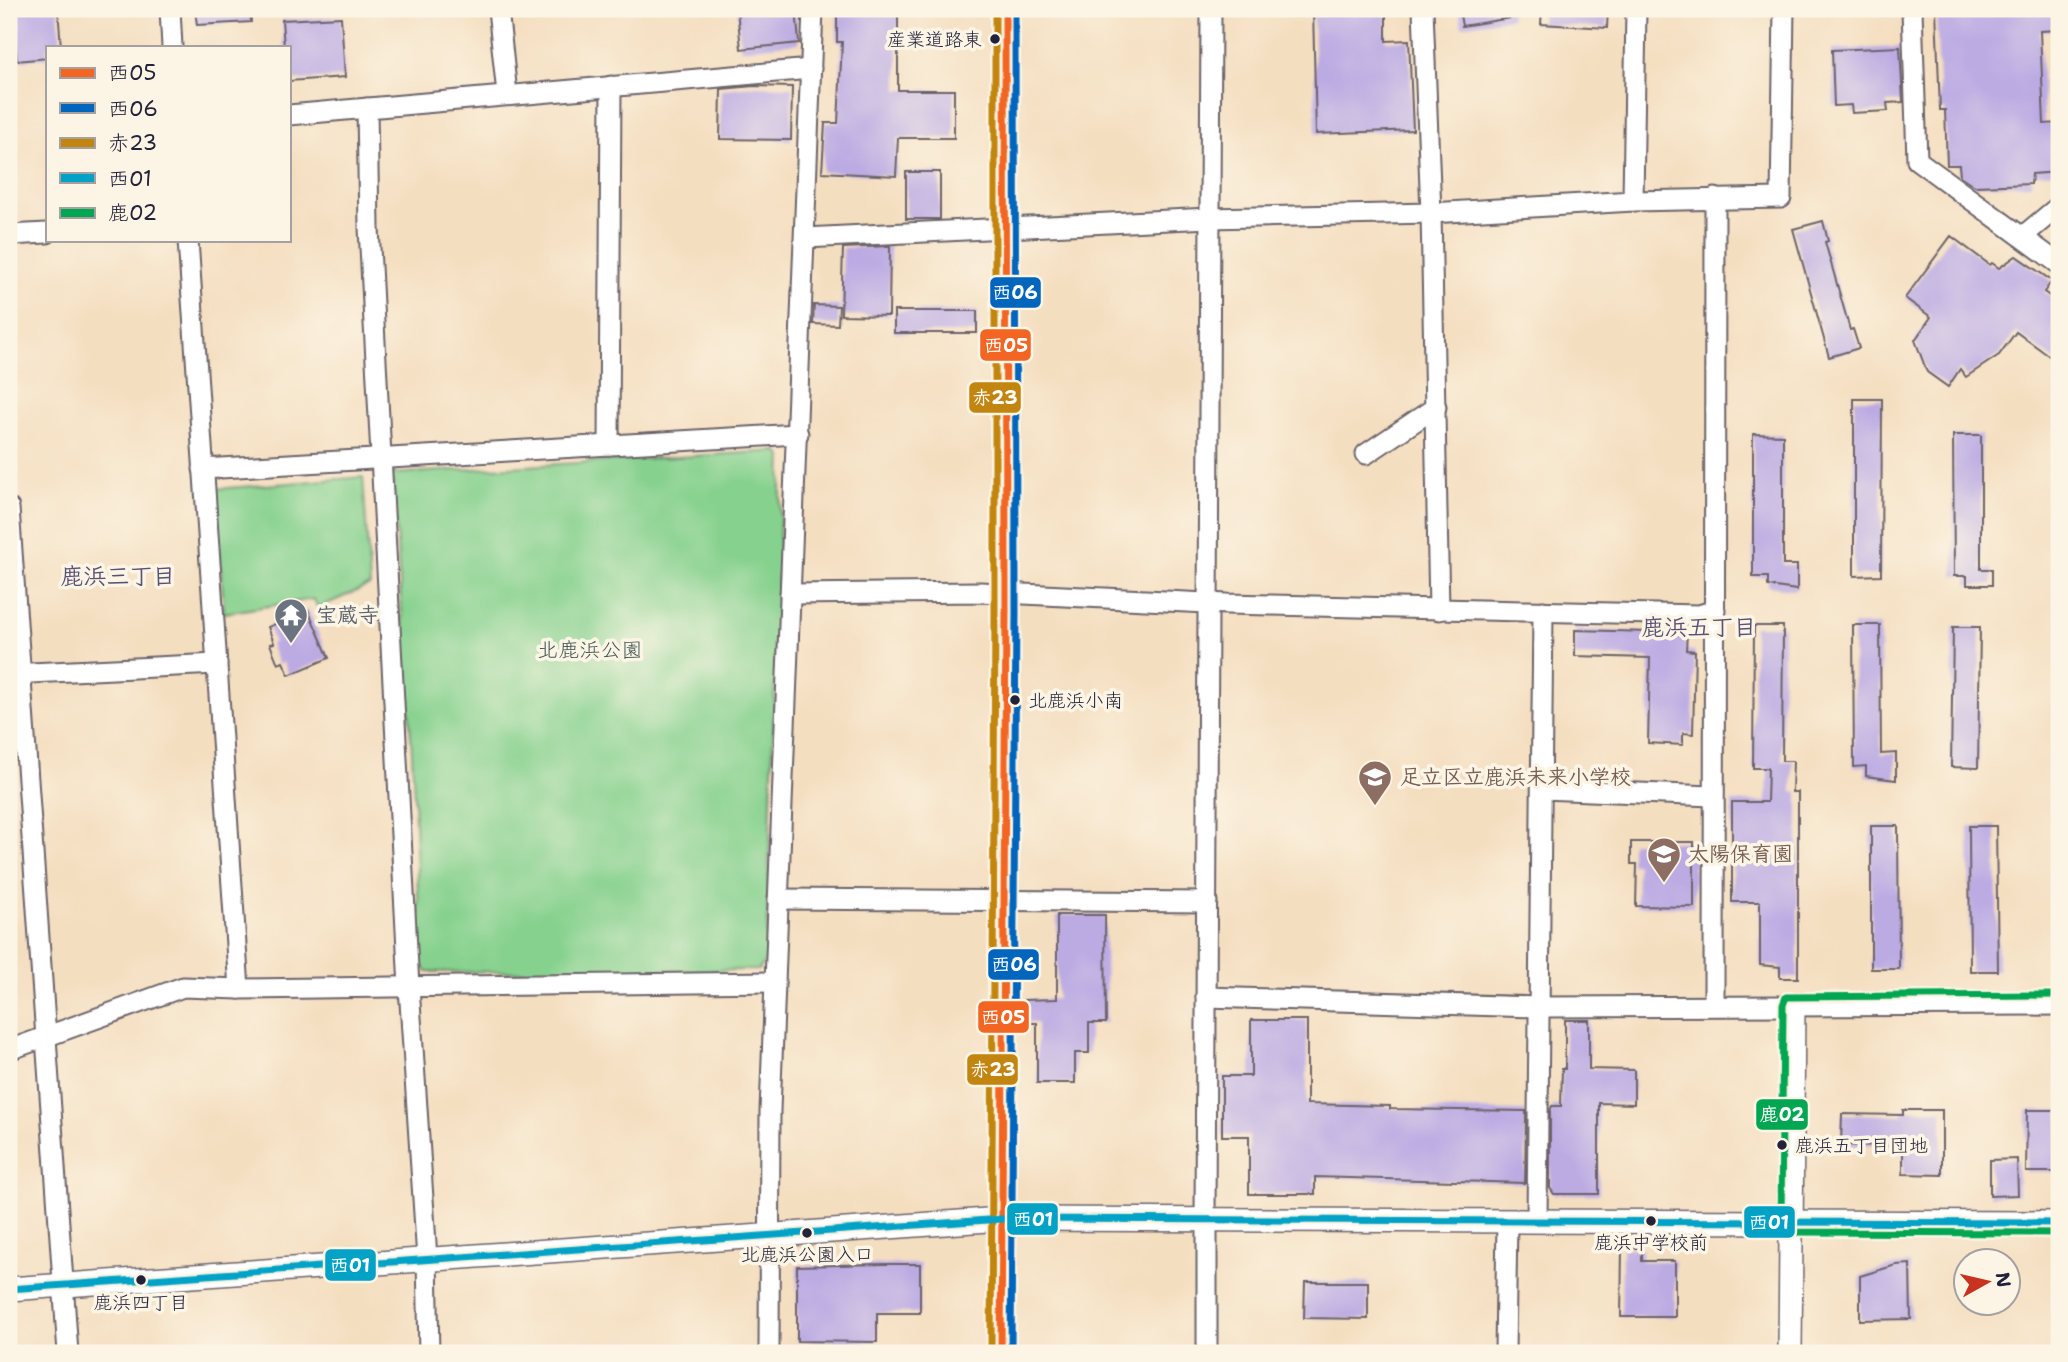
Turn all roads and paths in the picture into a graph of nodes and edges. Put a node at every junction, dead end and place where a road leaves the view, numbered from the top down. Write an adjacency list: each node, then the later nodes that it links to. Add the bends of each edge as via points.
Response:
1 (170, 9): 10 (street)
2 (498, 9): 13 (street)
3 (813, 9): 11 (street)
4 (1005, 9): 21 (street)
5 (1211, 9): 20 (street)
6 (1423, 9): 19 (street)
7 (1636, 9): 17 (street)
8 (1784, 9): 16 (street, via 1781,198)
9 (1912, 9): 24 (street, via 1917,160)
10 (172, 46)
11 (811, 69): 12 (street); 25 (street)
12 (611, 86): 13 (street); 30 (street)
13 (507, 94): 14 (street)
14 (367, 108): 15 (street); 32 (street)
15 (290, 115)
16 (1715, 198): 17 (street); 39 (street)
17 (1633, 201): 19 (street)
18 (2059, 206): 24 (street)
19 (1431, 213): 20 (street); 28 (street)
20 (1209, 218): 21 (street); 37 (street)
21 (1004, 229): 25 (street); 36 (street)
22 (46, 233): 23 (street)
23 (9, 235)
24 (2023, 236): 27 (street)
25 (805, 238): 29 (street)
26 (188, 242): 33 (street)
27 (2059, 264)
28 (1436, 407): 31 (street); 38 (street)
29 (798, 434): 30 (street); 35 (street)
30 (609, 445): 32 (street)
31 (1366, 454)
32 (382, 458): 33 (street); 49 (street)
33 (203, 469): 41 (street)
34 (9, 508): 42 (street)
35 (790, 594): 36 (street); 45 (street)
36 (1006, 594): 37 (street); 46 (street)
37 (1209, 603): 38 (street); 47 (street)
38 (1439, 610): 40 (street)
39 (1715, 610): 40 (street, via 1699,615); 44 (street)
40 (1543, 611): 43 (street)
41 (217, 664): 42 (street); 50 (street)
42 (15, 674): 56 (street)
43 (1542, 789): 44 (street); 55 (street)
44 (1712, 796): 52 (street)
45 (778, 899): 46 (street); 48 (street)
46 (1004, 901): 47 (street); 58 (street)
47 (1207, 902): 51 (street)
48 (775, 982): 49 (street); 64 (street)
49 (408, 987): 50 (street); 65 (street)
50 (239, 989): 56 (street, via 183,987)
51 (1206, 997): 55 (street); 59 (street)
52 (1714, 1005): 53 (street); 55 (street)
53 (1793, 1005): 54 (street); 62 (street)
54 (2059, 1005)
55 (1538, 1007): 61 (street)
56 (45, 1037): 57 (street); 66 (street)
57 (9, 1050)
58 (1002, 1219): 59 (street); 64 (street); 71 (street)
59 (1206, 1219): 60 (street); 72 (street)
60 (1507, 1221): 61 (street); 73 (street)
61 (1537, 1221): 62 (street)
62 (1791, 1222): 63 (street); 74 (street)
63 (2059, 1223)
64 (770, 1235): 65 (street); 70 (street)
65 (427, 1259): 66 (street); 69 (street)
66 (65, 1284): 67 (street); 68 (street)
67 (9, 1289)
68 (68, 1353)
69 (429, 1353)
70 (769, 1353)
71 (1001, 1353)
72 (1207, 1353)
73 (1505, 1353)
74 (1790, 1353)

